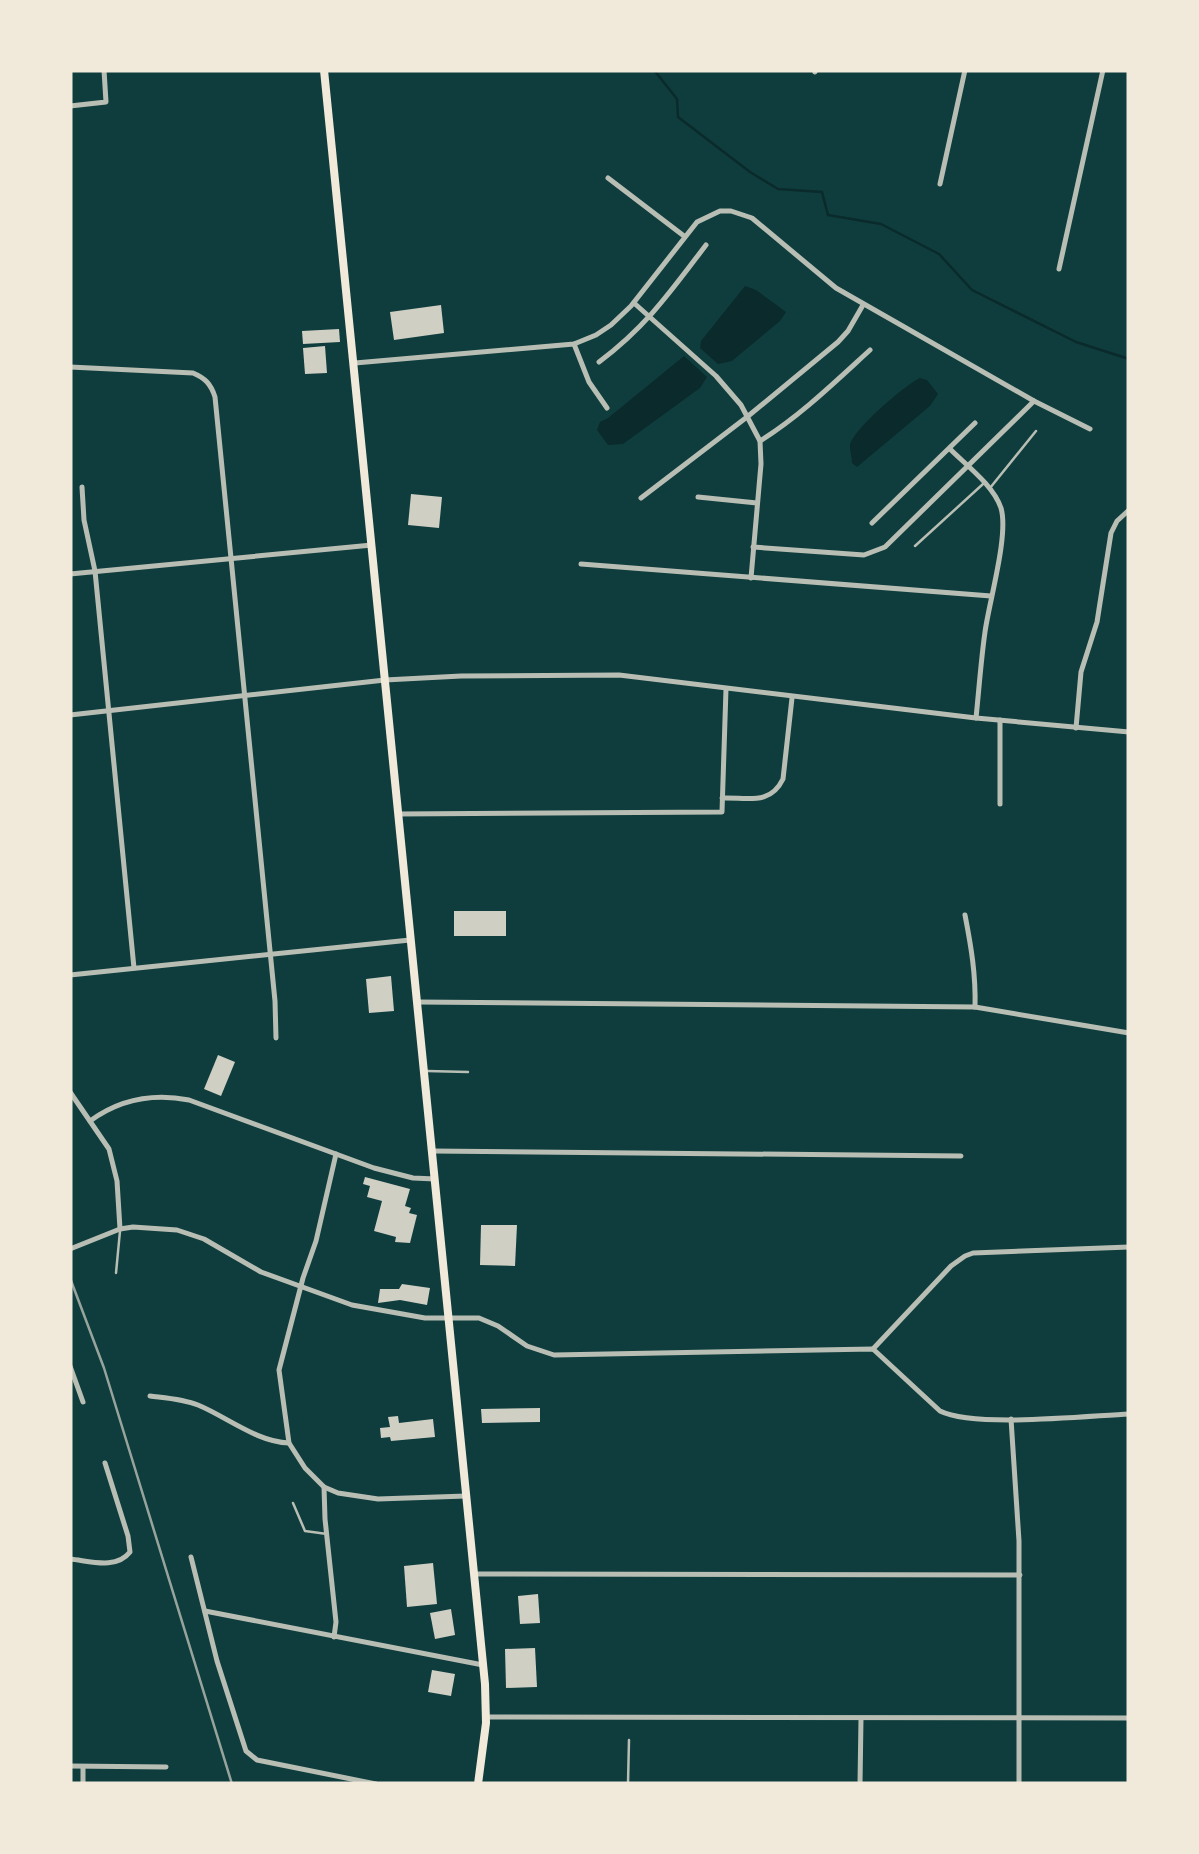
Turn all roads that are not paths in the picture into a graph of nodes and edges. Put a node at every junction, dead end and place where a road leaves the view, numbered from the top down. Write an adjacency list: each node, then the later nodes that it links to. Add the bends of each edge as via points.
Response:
1 (104, 70): 5 (street, via 106,102)
2 (324, 70): 17 (main road)
3 (965, 70): 7 (street)
4 (1103, 70): 10 (street)
5 (70, 106)
6 (608, 178): 8 (street)
7 (940, 184)
8 (684, 236): 11 (street); 12 (street, via 703,218 738,212)
9 (706, 245): 13 (street)
10 (1059, 269)
11 (634, 303): 13 (street); 14 (street, via 611,325)
12 (863, 304): 19 (street); 21 (street, via 838,342)
13 (651, 318): 16 (street); 21 (street, via 716,376)
14 (574, 344): 17 (street); 20 (street)
15 (870, 350): 25 (street)
16 (599, 362)
17 (354, 363): 35 (main road)
18 (70, 367): 38 (street, via 193,373 211,386)
19 (1034, 401): 23 (street); 27 (street)
20 (606, 408)
21 (747, 416): 25 (street); 31 (street)
22 (976, 423): 26 (street)
23 (1090, 430)
24 (1036, 431): 28 (lane)
25 (760, 441): 32 (street)
26 (950, 450): 27 (street); 34 (street)
27 (969, 467): 28 (street); 36 (street, via 876,552)
28 (986, 486): 37 (lane); 43 (street, via 1000,504 1002,521)
29 (82, 487): 40 (street)
30 (698, 497): 32 (street)
31 (641, 498)
32 (758, 502): 36 (street)
33 (1129, 510): 52 (street, via 1110,533 1097,622 1080,672)
34 (872, 523)
35 (372, 544): 38 (street); 44 (main road)
36 (753, 546): 42 (street)
37 (915, 546)
38 (231, 558): 40 (street); 46 (street)
39 (581, 564): 42 (street)
40 (94, 572): 41 (street); 48 (street)
41 (70, 574)
42 (751, 578): 43 (street)
43 (991, 596): 50 (street)
44 (385, 680): 45 (street, via 619,675); 46 (street); 56 (main road)
45 (726, 689): 47 (street); 54 (street)
46 (245, 697): 48 (street); 59 (street)
47 (792, 697): 50 (street); 54 (street, via 780,786 763,798)
48 (108, 711): 49 (street); 60 (street)
49 (70, 715)
50 (976, 718): 51 (street)
51 (1000, 720): 52 (street); 55 (street)
52 (1076, 728): 53 (street)
53 (1129, 732)
54 (722, 798): 56 (street, via 722,812)
55 (1000, 804)
56 (398, 814): 58 (main road)
57 (965, 916): 63 (street)
58 (410, 940): 59 (street); 62 (main road)
59 (270, 954): 60 (street); 65 (street)
60 (134, 968): 61 (street)
61 (70, 975)
62 (417, 1002): 63 (street); 66 (main road)
63 (974, 1006): 64 (street)
64 (1129, 1033)
65 (276, 1038)
66 (425, 1071): 67 (lane); 70 (main road)
67 (468, 1072)
68 (70, 1092): 69 (street)
69 (90, 1121): 71 (street, via 131,1100 174,1097); 74 (street, via 115,1168)
70 (432, 1151): 72 (street); 73 (main road)
71 (336, 1154): 73 (street); 78 (street)
72 (961, 1156)
73 (435, 1179): 79 (main road)
74 (120, 1230): 76 (street); 77 (lane); 78 (street, via 178,1230)
75 (1129, 1247): 80 (street, via 965,1256)
76 (73, 1248)
77 (116, 1273)
78 (301, 1285): 79 (street, via 352,1306); 87 (street, via 279,1370)
79 (449, 1318): 80 (street, via 487,1320 554,1355); 90 (main road)
80 (873, 1348): 86 (street, via 951,1416)
81 (70, 1366): 82 (street)
82 (73, 1384): 84 (street)
83 (150, 1396): 87 (street, via 184,1400)
84 (83, 1402)
85 (1129, 1414): 86 (street)
86 (1010, 1419): 96 (street)
87 (289, 1443): 89 (street)
88 (105, 1463): 94 (street, via 130,1545 127,1558)
89 (324, 1487): 90 (street, via 378,1499); 92 (street)
90 (466, 1496): 95 (main road)
91 (293, 1503): 92 (lane, via 305,1531)
92 (327, 1534): 98 (street)
93 (191, 1557): 97 (street)
94 (70, 1559)
95 (474, 1574): 96 (street); 99 (main road)
96 (1020, 1575): 101 (street)
97 (204, 1611): 98 (street); 109 (street, via 246,1752)
98 (334, 1637): 99 (street)
99 (483, 1665): 100 (main road)
100 (486, 1717): 103 (street); 110 (main road)
101 (1020, 1718): 102 (street); 103 (street); 113 (street)
102 (1129, 1718)
103 (861, 1719): 112 (street)
104 (628, 1740): 111 (lane)
105 (70, 1766): 106 (street)
106 (83, 1766): 107 (street); 108 (street)
107 (166, 1767)
108 (82, 1784)
109 (376, 1784)
110 (478, 1784)
111 (628, 1784)
112 (860, 1784)
113 (1019, 1784)

